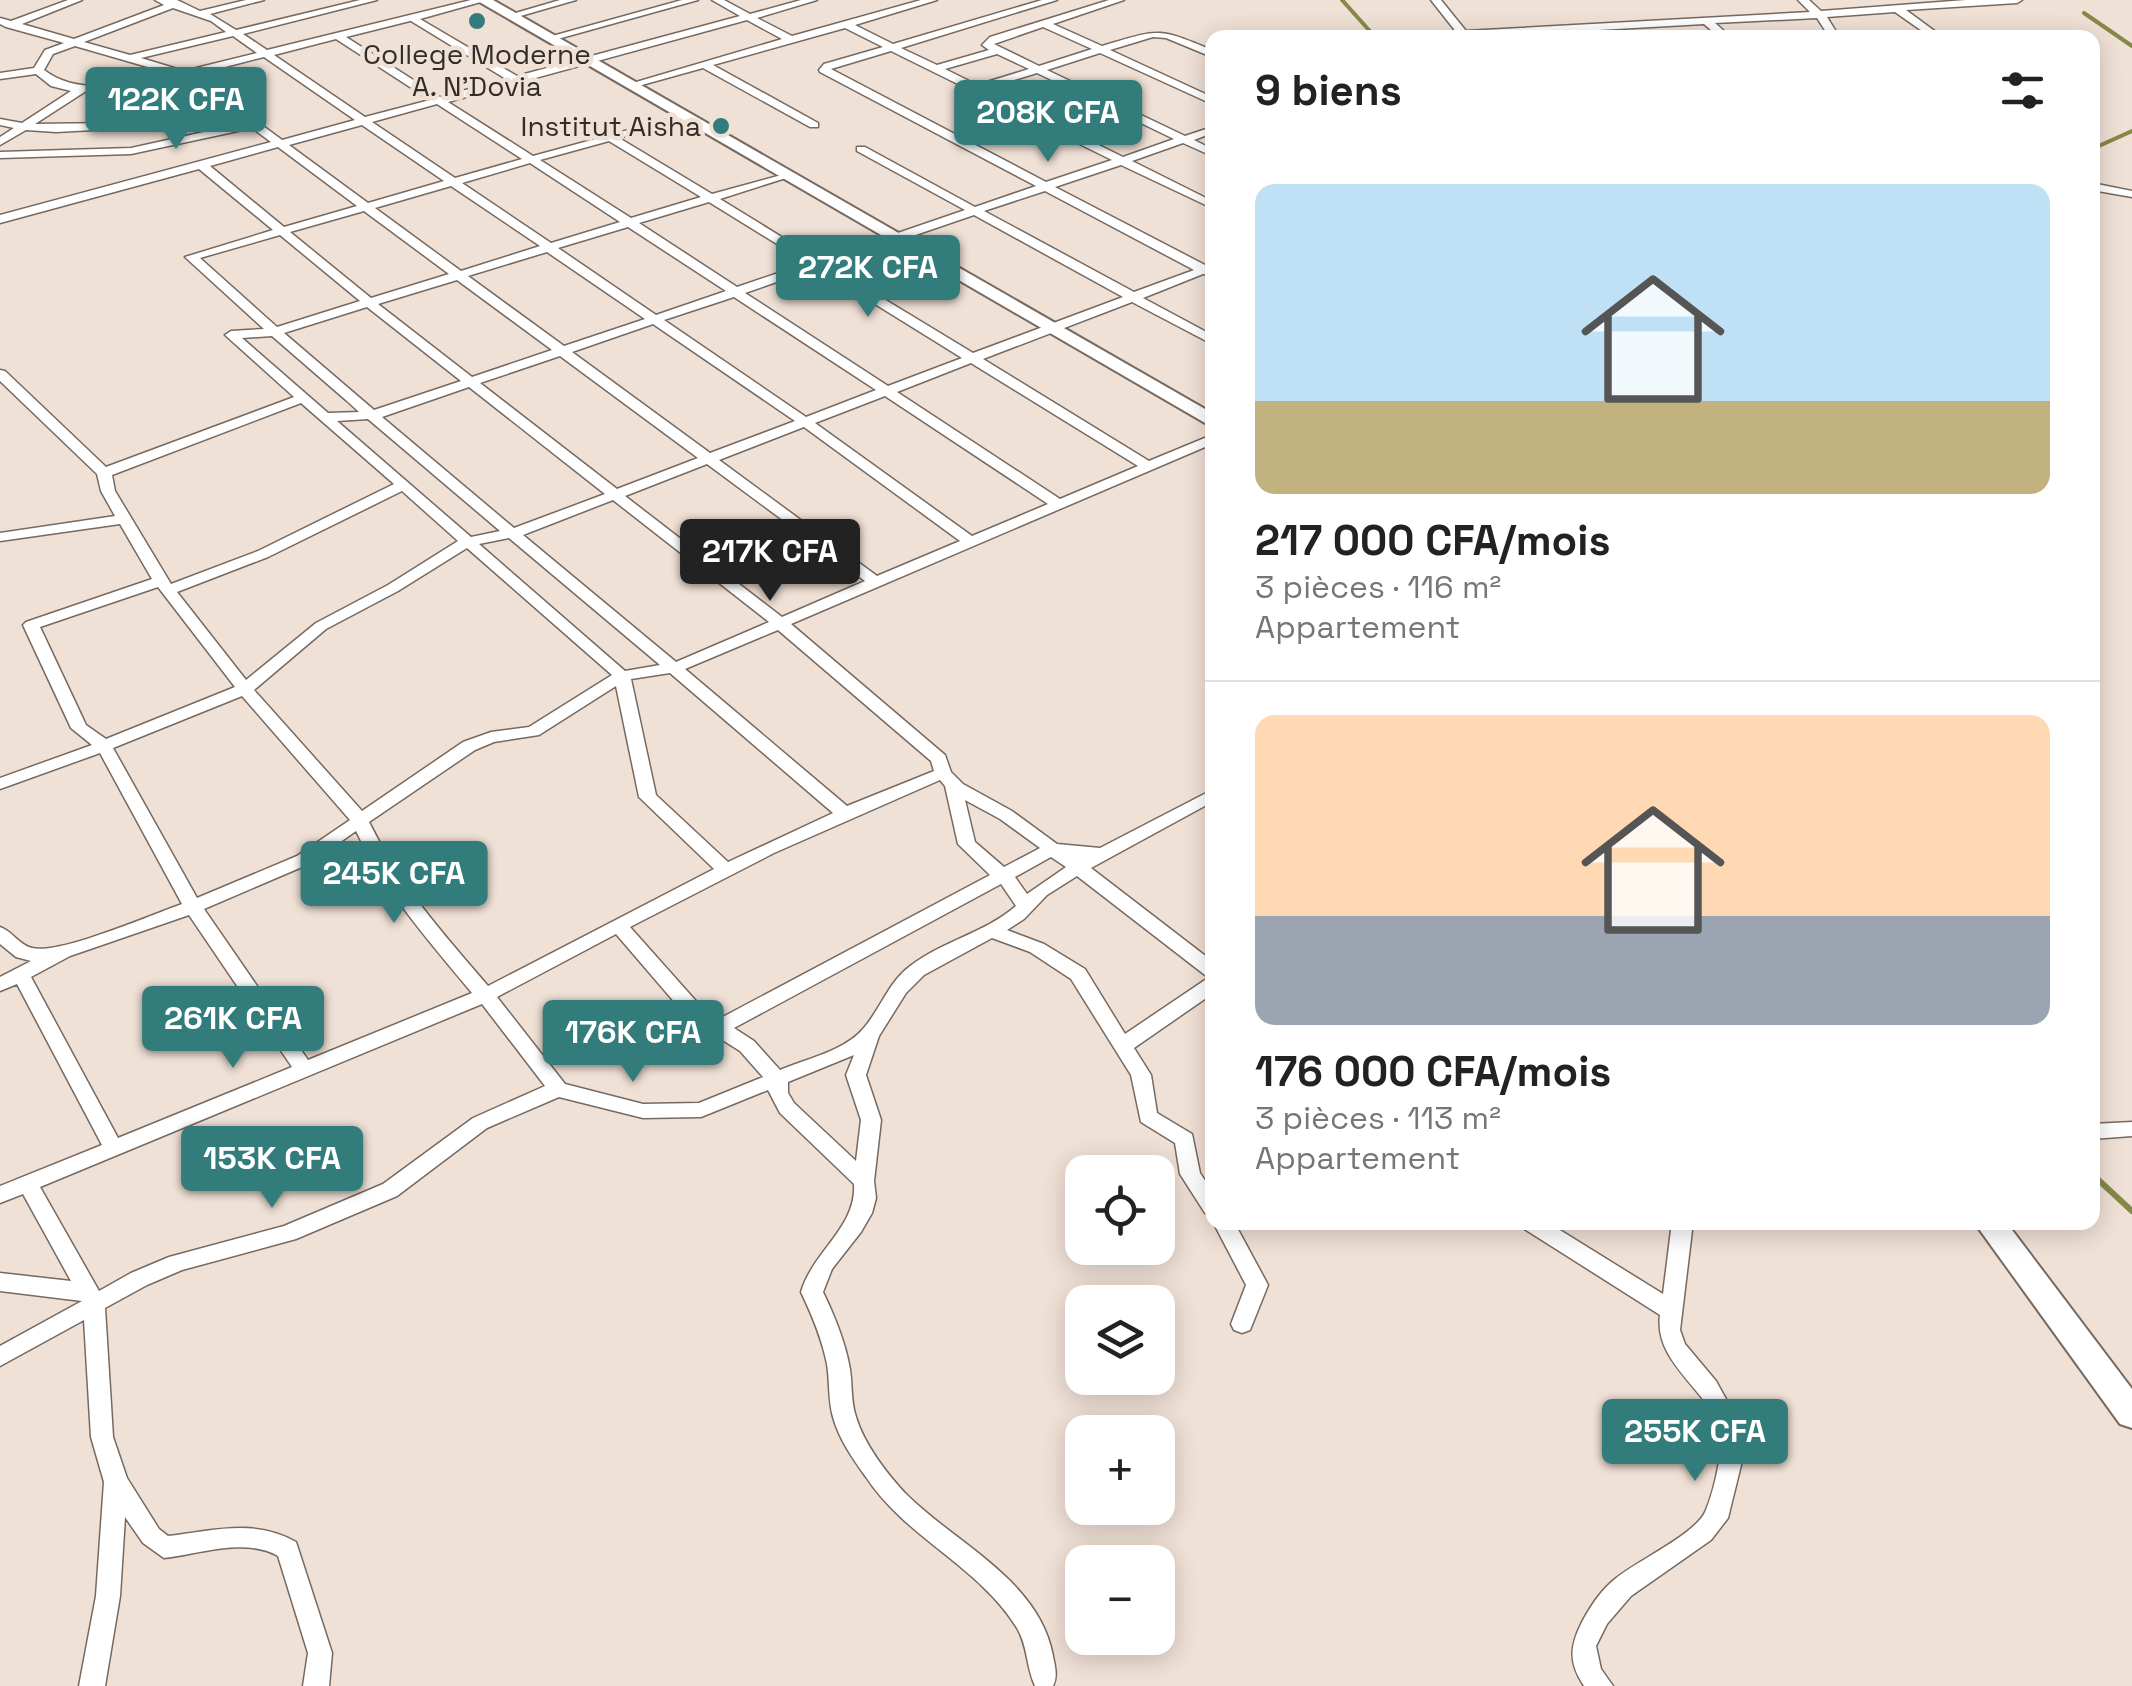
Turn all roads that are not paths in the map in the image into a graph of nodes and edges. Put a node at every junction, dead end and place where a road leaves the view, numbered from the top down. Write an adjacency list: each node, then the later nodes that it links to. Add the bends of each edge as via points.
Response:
1 (77, 0): 27 (street)
2 (160, 0): 17 (street)
3 (259, 0): 19 (street)
4 (372, 0): 33 (street)
5 (483, 0): 21 (street); 23 (street)
6 (571, 0): 21 (street)
7 (693, 0): 35 (street)
8 (717, 0): 22 (street)
9 (812, 0): 22 (street)
10 (932, 0): 25 (street)
11 (1052, 0): 38 (street)
12 (1097, 0): 16 (street)
13 (1436, 0): 28 (street)
14 (1803, 0): 20 (street)
15 (2017, 0): 18 (street)
16 (1115, 1): 26 (street)
17 (179, 2): 19 (street); 37 (street)
18 (1898, 9): 20 (street); 32 (street)
19 (204, 13): 33 (street)
20 (1819, 14): 24 (street); 31 (street)
21 (510, 16): 35 (street)
22 (748, 17): 36 (street); 44 (street)
23 (414, 18): 34 (street); 51 (street)
24 (1705, 20): 29 (street); 30 (street)
25 (844, 24): 36 (street); 38 (street)
26 (1045, 24): 39 (street); 40 (street, via 990,41)
27 (4, 25): 37 (street)
28 (1461, 30)
29 (1599, 30)
30 (1717, 30)
31 (1830, 30)
32 (1928, 30)
33 (234, 33): 42 (street); 43 (street)
34 (339, 37): 42 (street); 56 (street)
35 (550, 38): 44 (street)
36 (791, 40): 45 (street)
37 (72, 41): 43 (street); 47 (street, via 42,58)
38 (890, 47): 46 (street); 77 (street, via 824,70)
39 (1098, 50): 41 (street, via 1159,33); 48 (street); 55 (street)
40 (996, 51): 46 (street); 48 (street)
41 (1205, 51)
42 (265, 56): 49 (street); 60 (street)
43 (130, 58): 49 (street)
44 (590, 61): 51 (street); 52 (street)
45 (704, 64): 52 (street); 62 (street)
46 (934, 69): 54 (street)
47 (38, 70): 50 (street); 53 (street, via 56,84)
48 (1036, 70): 54 (street); 66 (street)
49 (187, 75): 53 (street); 57 (street)
50 (0, 76)
51 (515, 80): 56 (street)
52 (631, 84): 58 (street)
53 (82, 89): 63 (street)
54 (974, 89): 73 (street)
55 (1205, 98)
56 (441, 101): 60 (street); 72 (street)
57 (224, 103): 61 (street); 63 (street, via 133,124)
58 (683, 116): 65 (street); 75 (street)
59 (0, 122): 63 (street)
60 (362, 122): 68 (street); 76 (street)
61 (255, 124): 68 (street); 71 (street, via 131,151)
62 (814, 125)
63 (24, 126): 67 (street)
64 (1205, 132): 66 (street)
65 (609, 136): 72 (street); 80 (street)
66 (1184, 140): 70 (street); 73 (street)
67 (0, 142)
68 (281, 144): 74 (street); 82 (street)
69 (861, 149): 83 (street)
70 (1205, 150)
71 (0, 155)
72 (530, 159): 76 (street); 85 (street)
73 (1122, 161): 77 (street); 81 (street)
74 (202, 166): 84 (street); 86 (street)
75 (785, 175): 80 (street); 87 (street)
76 (448, 182): 82 (street); 88 (street)
77 (1046, 187): 83 (street); 90 (street)
78 (2100, 188): 79 (street)
79 (2132, 194)
80 (708, 198): 85 (street); 89 (street)
81 (1205, 202)
82 (366, 206): 86 (street); 92 (street)
83 (975, 212): 87 (street); 94 (street)
84 (0, 219)
85 (629, 222): 88 (street); 93 (street)
86 (283, 231): 95 (street); 98 (street, via 191,258)
87 (897, 238): 89 (street); 97 (street)
88 (546, 248): 92 (street); 96 (street)
89 (818, 265): 93 (street); 101 (street)
90 (1205, 267)
91 (1205, 272): 94 (street)
92 (462, 274): 95 (street); 100 (street)
93 (736, 293): 96 (street); 104 (street)
94 (1133, 297): 97 (street); 99 (street)
95 (369, 303): 98 (street); 103 (street)
96 (654, 321): 100 (street); 110 (street)
97 (1054, 328): 101 (street); 108 (street)
98 (274, 332): 106 (street, via 231,335); 107 (street)
99 (1205, 336)
100 (565, 350): 103 (street); 112 (street)
101 (972, 359): 104 (street); 113 (street)
102 (0, 374): 105 (street)
103 (471, 382): 107 (street); 116 (street)
104 (888, 391): 110 (street); 117 (street)
105 (8, 394): 114 (street)
106 (304, 398): 109 (street); 114 (street)
107 (374, 415): 109 (street); 119 (street)
108 (1205, 417)
109 (328, 418): 115 (street)
110 (805, 422): 112 (street); 122 (street)
111 (1205, 442): 113 (street)
112 (709, 458): 116 (street); 123 (street)
113 (1150, 466): 117 (street)
114 (104, 473): 118 (street)
115 (404, 485): 121 (street); 124 (street, via 263,554)
116 (615, 494): 119 (street); 125 (street)
117 (1060, 506): 122 (street)
118 (123, 519): 120 (street); 124 (street)
119 (514, 533): 121 (street); 126 (street)
120 (0, 537)
121 (466, 542): 127 (street); 128 (street, via 321,626)
122 (971, 542): 123 (street)
123 (877, 582): 125 (street)
124 (165, 586): 128 (street); 129 (street, via 30,625 79,728)
125 (781, 624): 126 (street); 130 (street, via 939,759)
126 (677, 668): 127 (street); 133 (street)
127 (622, 676): 134 (street, via 533,731 469,746); 137 (street, via 648,797)
128 (244, 689): 129 (street); 134 (street)
129 (104, 746): 131 (street); 140 (street)
130 (948, 780): 133 (street); 135 (street); 139 (street, via 966,844)
131 (0, 784)
132 (1205, 798): 136 (street)
133 (844, 812): 137 (street)
134 (359, 819): 140 (street, via 303,860); 150 (street, via 412,910)
135 (1052, 848): 136 (street); 138 (street); 139 (street)
136 (1106, 854): 138 (street)
137 (724, 868): 142 (street)
138 (1079, 869): 141 (street); 146 (street)
139 (1002, 878): 141 (street); 151 (street)
140 (193, 906): 145 (street); 154 (street)
141 (1026, 906): 143 (street)
142 (618, 925): 150 (street); 151 (street)
143 (990, 930): 152 (street, via 902,981); 153 (street, via 1078,974)
144 (0, 933): 145 (street, via 19,954)
145 (62, 952): 147 (street)
146 (1205, 965)
147 (21, 976): 148 (street); 159 (street)
148 (0, 985)
149 (1205, 990): 153 (street)
150 (485, 995): 154 (street); 156 (street)
151 (717, 1029): 155 (street, via 747,1046)
152 (872, 1036): 155 (street); 160 (street, via 856,1075 871,1120)
153 (1122, 1046): 163 (street, via 1141,1074 1148,1117 1185,1139 1190,1174)
154 (304, 1070): 159 (street)
155 (778, 1080): 156 (street, via 701,1110 643,1112); 160 (street, via 787,1108)
156 (558, 1089): 169 (street, via 480,1123 390,1190 341,1213)
157 (2132, 1129): 158 (street)
158 (2100, 1131)
159 (114, 1147): 161 (street)
160 (864, 1181): 175 (street, via 864,1209 818,1269 812,1292 839,1369 838,1407 900,1505 996,1582 1040,1646)
161 (27, 1183): 162 (street); 169 (street)
162 (0, 1194)
163 (1205, 1196)
164 (1227, 1230): 171 (street, via 1257,1284)
165 (1543, 1230): 170 (street)
166 (1682, 1230): 170 (street)
167 (1995, 1230): 173 (street)
168 (0, 1282): 169 (street)
169 (91, 1297): 172 (street); 174 (street, via 102,1436)
170 (1670, 1310): 178 (street, via 1675,1348 1732,1428 1732,1453 1716,1518 1703,1534 1622,1588 1598,1616 1583,1645 1590,1675)
171 (1242, 1324)
172 (0, 1357)
173 (2132, 1414)
174 (116, 1482): 176 (street, via 108,1596); 177 (street, via 164,1547 243,1538 288,1549 320,1653)
175 (1044, 1678)
176 (92, 1686)
177 (316, 1686)
178 (1600, 1686)

